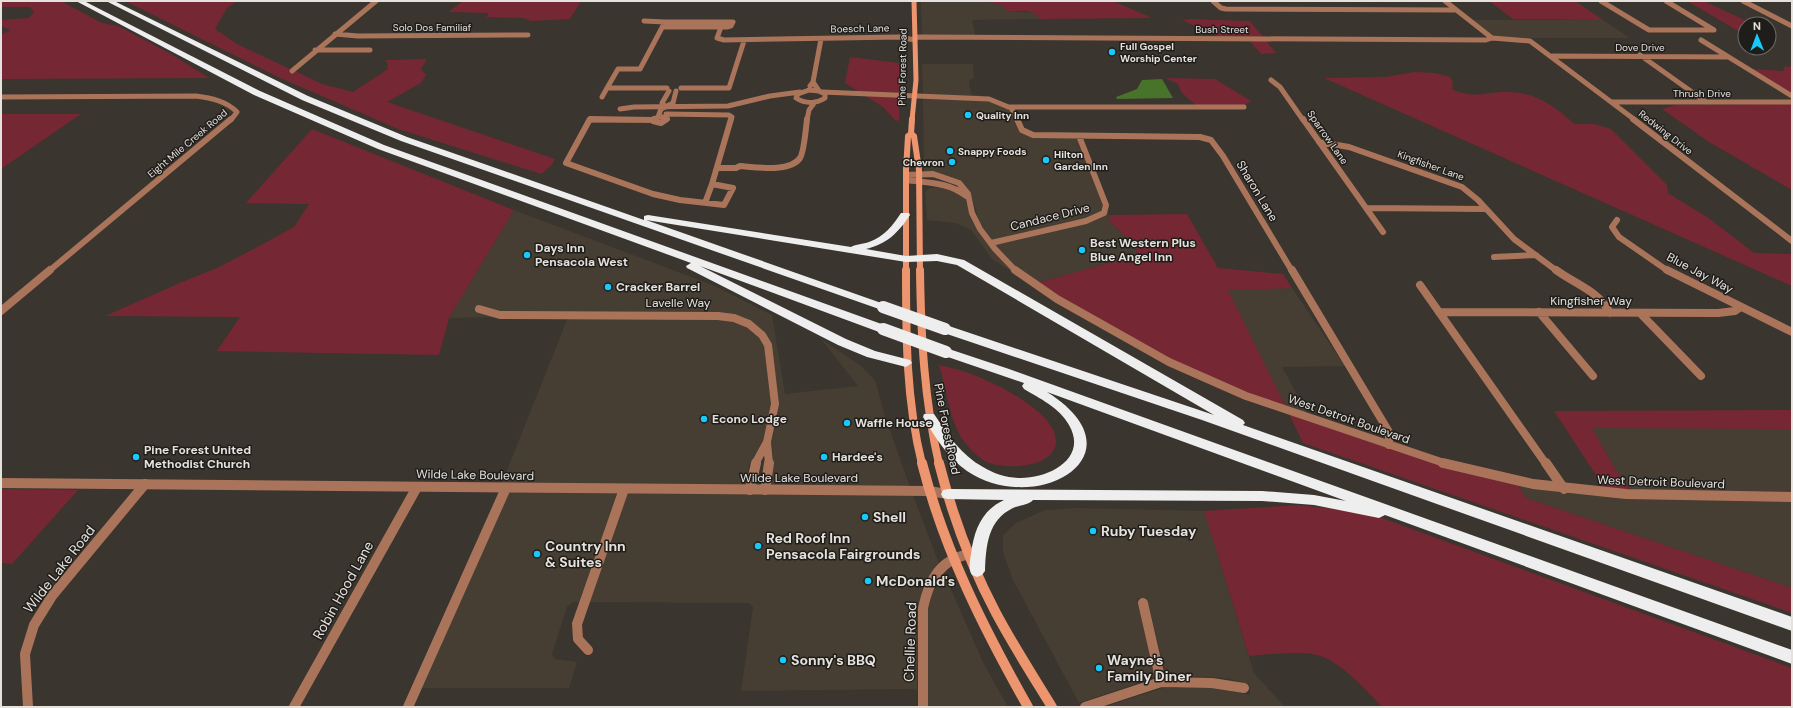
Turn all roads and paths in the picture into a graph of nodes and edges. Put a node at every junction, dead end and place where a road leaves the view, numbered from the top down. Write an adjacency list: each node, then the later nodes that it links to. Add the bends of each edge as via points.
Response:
1 (79, 1): 78 (highway, via 243,86 381,147)
2 (109, 1): 69 (highway, via 312,101 404,139)
3 (376, 1): 15 (street)
4 (914, 1): 17 (main road, Pine Forest Road)
5 (1213, 1): 10 (street, via 1226,9)
6 (1445, 1): 10 (street)
7 (1601, 1): 8 (street, via 1648,30 1714,30)
8 (1666, 1)
9 (1743, 1): 13 (street)
10 (1456, 10): 19 (street)
11 (644, 21): 12 (street)
12 (664, 24): 14 (street); 14 (street, via 733,22 732,26); 32 (street, via 640,69 618,70)
13 (1792, 26)
14 (721, 27): 22 (street, Boesch Lane, via 717,38)
15 (335, 34): 16 (street, Solo Dos Familiaf); 24 (street)
16 (528, 35)
17 (915, 36): 18 (street, Boesch Lane); 18 (street, Boesch Lane); 19 (street, Bush Street, via 1486,40); 39 (main road, Pine Forest Road)
18 (899, 37): 20 (street, Boesch Lane)
19 (1492, 38): 23 (street, Bush Street)
20 (821, 39): 22 (street, Boesch Lane, via 768,38); 31 (street)
21 (1700, 40): 28 (street)
22 (744, 41): 34 (street, via 729,88)
23 (1528, 41): 26 (street, Redwing Drive)
24 (315, 50): 25 (street); 29 (street)
25 (370, 50)
26 (1552, 56): 27 (street, Dove Drive); 47 (street, Redwing Drive)
27 (1640, 56): 28 (street, Dove Drive); 48 (street)
28 (1728, 57): 40 (street)
29 (292, 71)
30 (1271, 80): 59 (street, Sparrow Lane, via 1280,87)
31 (813, 82): 35 (street); 36 (street)
32 (607, 88): 33 (street); 42 (street)
33 (668, 89): 34 (street); 55 (street, via 662,103)
34 (678, 89): 55 (street, via 673,103)
35 (821, 91): 36 (street); 38 (street); 44 (street, via 826,96)
36 (802, 92): 37 (street); 43 (street, via 796,96)
37 (782, 96): 43 (street); 55 (street)
38 (902, 96): 39 (street); 44 (street)
39 (915, 96): 50 (street, via 983,98); 57 (main road, Pine Forest Road)
40 (1792, 96)
41 (1, 97): 86 (street, Eight Mile Creek Road, via 196,96 218,100 237,112 228,123)
42 (602, 97)
43 (798, 100): 45 (street)
44 (823, 100): 46 (street)
45 (805, 102): 46 (street); 53 (street)
46 (814, 102): 53 (street)
47 (1612, 102): 48 (street, Thrush Drive); 75 (street, Redwing Drive)
48 (1706, 102): 49 (street, Thrush Drive)
49 (1792, 102)
50 (1008, 106): 51 (street); 58 (street, Sharon Lane, via 1016,115 1020,128 1029,134)
51 (1244, 108)
52 (620, 109): 55 (street, via 634,107)
53 (809, 110): 60 (street, via 800,158 793,164 755,170)
54 (594, 112): 56 (street)
55 (662, 114): 56 (street); 60 (street, via 732,116)
56 (590, 120): 68 (street, via 566,163 664,197)
57 (911, 134): 61 (main road, Pine Forest Road, via 914,136 917,150); 62 (main road, Pine Forest Road, via 908,136)
58 (1079, 136): 76 (street, Candace Drive, via 1106,205 1104,213 1086,221); 99 (street, Sharon Lane, via 1200,137 1214,142 1389,432)
59 (1319, 142): 70 (street, Sparrow Lane); 71 (street, Kingfisher Lane, via 1349,146 1457,184 1471,193)
60 (717, 168): 64 (street)
61 (919, 174): 62 (street, West Detroit Boulevard); 63 (main road, Pine Forest Road); 67 (street, West Detroit Boulevard, via 933,174 952,180 964,188)
62 (906, 178): 63 (street); 72 (main road, Pine Forest Road)
63 (919, 183): 65 (street); 66 (main road, Pine Forest Road)
64 (712, 184): 68 (street); 68 (street, via 733,188 724,205)
65 (937, 185): 66 (street, via 923,189); 67 (street, via 953,187)
66 (919, 195): 80 (main road, Pine Forest Road)
67 (968, 199): 76 (street, West Detroit Boulevard, via 976,221)
68 (705, 203)
69 (595, 206): 77 (highway, via 668,222); 98 (highway, bridge)
70 (1366, 208): 71 (street); 74 (street, Sparrow Lane)
71 (1485, 209): 79 (street, Kingfisher Lane, via 1507,232)
72 (906, 215): 77 (highway, via 895,231 883,241 854,248); 82 (main road, Pine Forest Road)
73 (1617, 220): 84 (street, Blue Jay Way, via 1612,228 1616,234 1648,257 1680,278)
74 (1383, 232)
75 (1792, 240)
76 (991, 243): 99 (street, West Detroit Boulevard, via 1016,271 1039,287 1180,368 1246,396)
77 (822, 246): 82 (highway)
78 (656, 247): 92 (highway, via 842,342 871,354); 93 (highway, bridge)
79 (1536, 255): 81 (street); 89 (street, Kingfisher Lane, via 1560,274 1596,296 1606,304)
80 (920, 257): 82 (highway); 96 (main road, Pine Forest Road, via 923,372); 98 (highway, via 945,258 968,266 1247,428)
81 (1494, 257)
82 (906, 259): 92 (main road, Pine Forest Road)
83 (1420, 285): 87 (street)
84 (1741, 307): 90 (street, Kingfisher Way, via 1735,311 1718,313); 91 (street, Blue Jay Way)
85 (479, 309): 97 (street, Lavelle Way, via 500,315 713,315 744,322 759,332 768,345 775,408)
86 (1, 311)
87 (1439, 312): 88 (street, Kingfisher Way); 105 (street)
88 (1539, 312): 89 (street, Kingfisher Way); 94 (street)
89 (1610, 313): 90 (street, Kingfisher Way)
90 (1640, 313): 95 (street)
91 (1792, 332)
92 (906, 363): 108 (main road, Pine Forest Road, via 911,410)
93 (1005, 372): 96 (highway, via 1050,398 1075,424 1080,441 1079,453 1072,465 1060,474 1045,480 1027,482 990,477 969,466 953,451); 112 (highway)
94 (1593, 376)
95 (1701, 376)
96 (929, 417): 109 (main road, Pine Forest Road)
97 (767, 442): 106 (street, Lavelle Way, via 754,466); 107 (street, Lavelle Way, via 769,466)
98 (1277, 442): 117 (highway)
99 (1389, 445): 105 (street, West Detroit Boulevard, via 1481,473)
100 (1, 482): 101 (street, Wilde Lake Boulevard)
101 (144, 484): 102 (street, Wilde Lake Boulevard); 122 (street, Wilde Lake Road, via 52,596 34,625 25,654)
102 (417, 487): 103 (street, Wilde Lake Boulevard); 123 (street, Robin Hood Lane)
103 (506, 488): 104 (street, Wilde Lake Boulevard); 124 (street)
104 (624, 489): 106 (street, Wilde Lake Boulevard); 118 (street, via 577,624 576,636 581,646)
105 (1564, 489): 111 (street, West Detroit Boulevard, via 1649,495)
106 (750, 490): 107 (street, Wilde Lake Boulevard)
107 (765, 490): 108 (street, Wilde Lake Boulevard)
108 (928, 491): 109 (street, Wilde Lake Boulevard); 114 (main road, Pine Forest Road)
109 (948, 494): 110 (highway); 113 (main road, Pine Forest Road)
110 (1058, 495): 112 (highway, via 1279,497 1314,500); 115 (highway, via 1018,500 1002,507 994,514 980,536)
111 (1792, 496)
112 (1419, 521): 119 (highway)
113 (970, 554): 114 (street); 115 (main road, Pine Forest Road)
114 (952, 559): 125 (street, Chellie Road, via 930,585 923,608); 126 (main road, Pine Forest Road, via 982,627)
115 (977, 571): 127 (main road, Pine Forest Road, via 1003,626)
116 (1143, 603): 120 (street)
117 (1792, 624)
118 (588, 650)
119 (1792, 657)
120 (1161, 682): 121 (street, via 1212,683); 128 (street)
121 (1244, 688)
122 (28, 707)
123 (294, 707)
124 (408, 707)
125 (923, 707)
126 (1028, 707)
127 (1052, 707)
128 (1085, 707)

